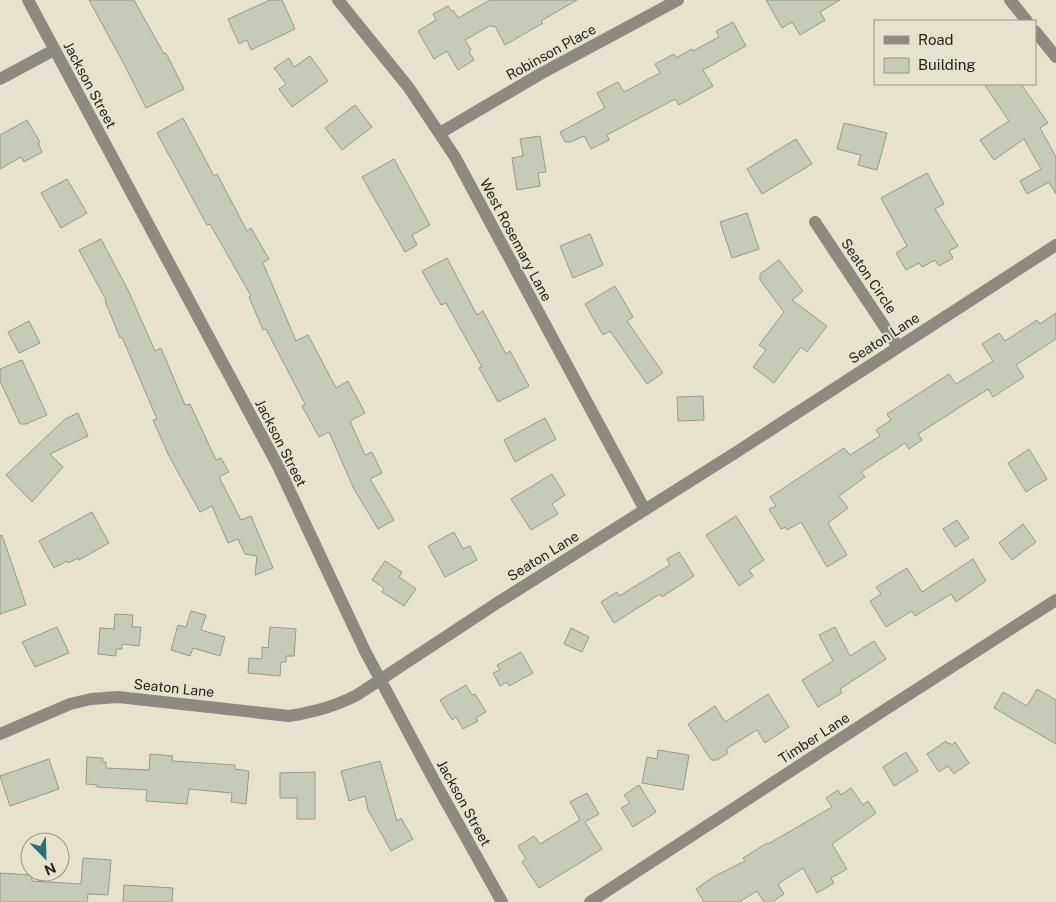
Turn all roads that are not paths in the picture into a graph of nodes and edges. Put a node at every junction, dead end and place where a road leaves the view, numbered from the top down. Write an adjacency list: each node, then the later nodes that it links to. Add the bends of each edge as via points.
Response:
1 (28, 0): 7 (street, Jackson Street)
2 (338, 0): 10 (street, West Rosemary Lane, via 409,88)
3 (678, 0): 10 (street, Robinson Place, via 542,73)
4 (1010, 0): 5 (street)
5 (1026, 20)
6 (1036, 32): 8 (street)
7 (54, 50): 9 (street); 16 (street, Jackson Street, via 278,466)
8 (1056, 57)
9 (0, 79)
10 (440, 133): 14 (street, West Rosemary Lane)
11 (815, 222): 13 (street, Seaton Circle)
12 (1056, 245): 13 (street, Seaton Lane)
13 (898, 347): 14 (street, Seaton Lane)
14 (645, 510): 16 (street, Seaton Lane)
15 (1056, 601): 19 (street, Timber Lane)
16 (380, 680): 17 (street, Seaton Lane, via 338,704 289,716 118,697 70,704); 18 (street, Jackson Street)
17 (0, 734)
18 (502, 902)
19 (590, 902)

